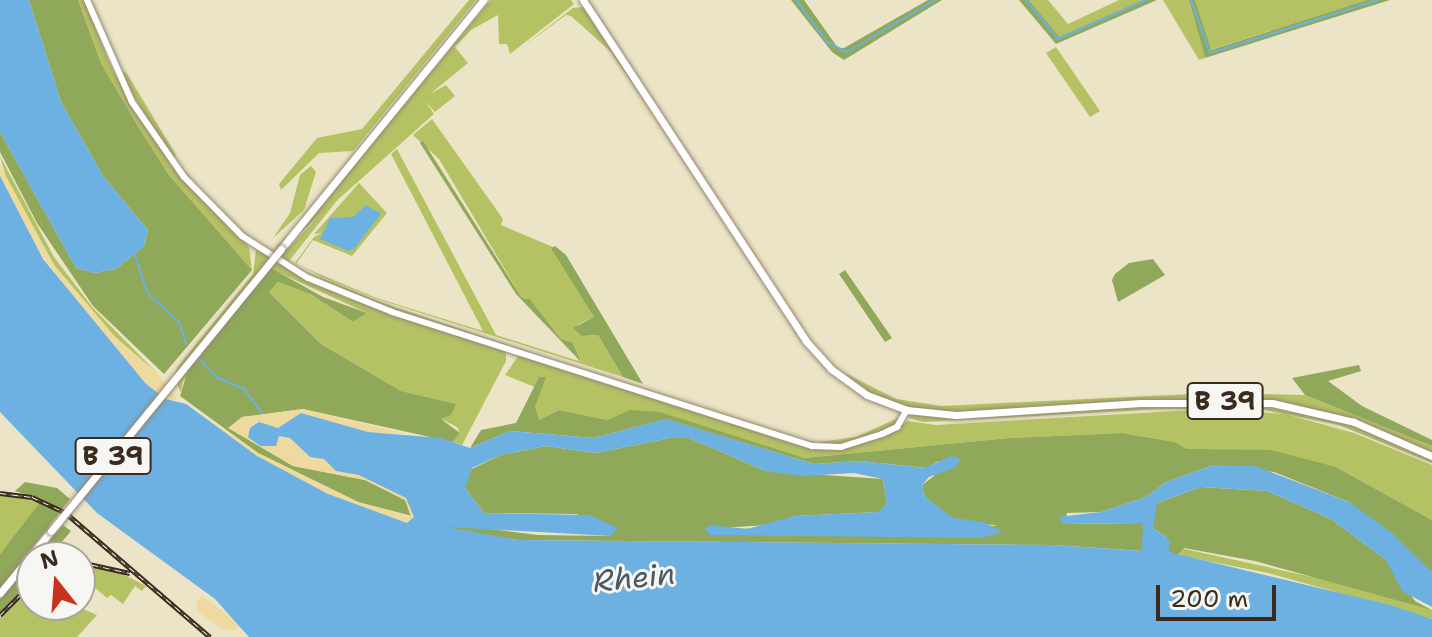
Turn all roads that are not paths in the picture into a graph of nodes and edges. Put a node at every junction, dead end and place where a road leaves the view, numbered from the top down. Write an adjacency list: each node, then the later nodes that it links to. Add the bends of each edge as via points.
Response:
1 (87, 0): 4 (street, via 132,102 184,177 242,236 308,278 392,312 812,446 841,447 882,434 897,427)
2 (483, 0): 6 (main road, B 39, bridge)
3 (583, 0): 4 (main road, B 39, via 814,352 860,391)
4 (907, 410): 5 (main road, B 39, via 956,415 1156,403 1272,403 1354,422)
5 (1432, 456)
6 (0, 593)

